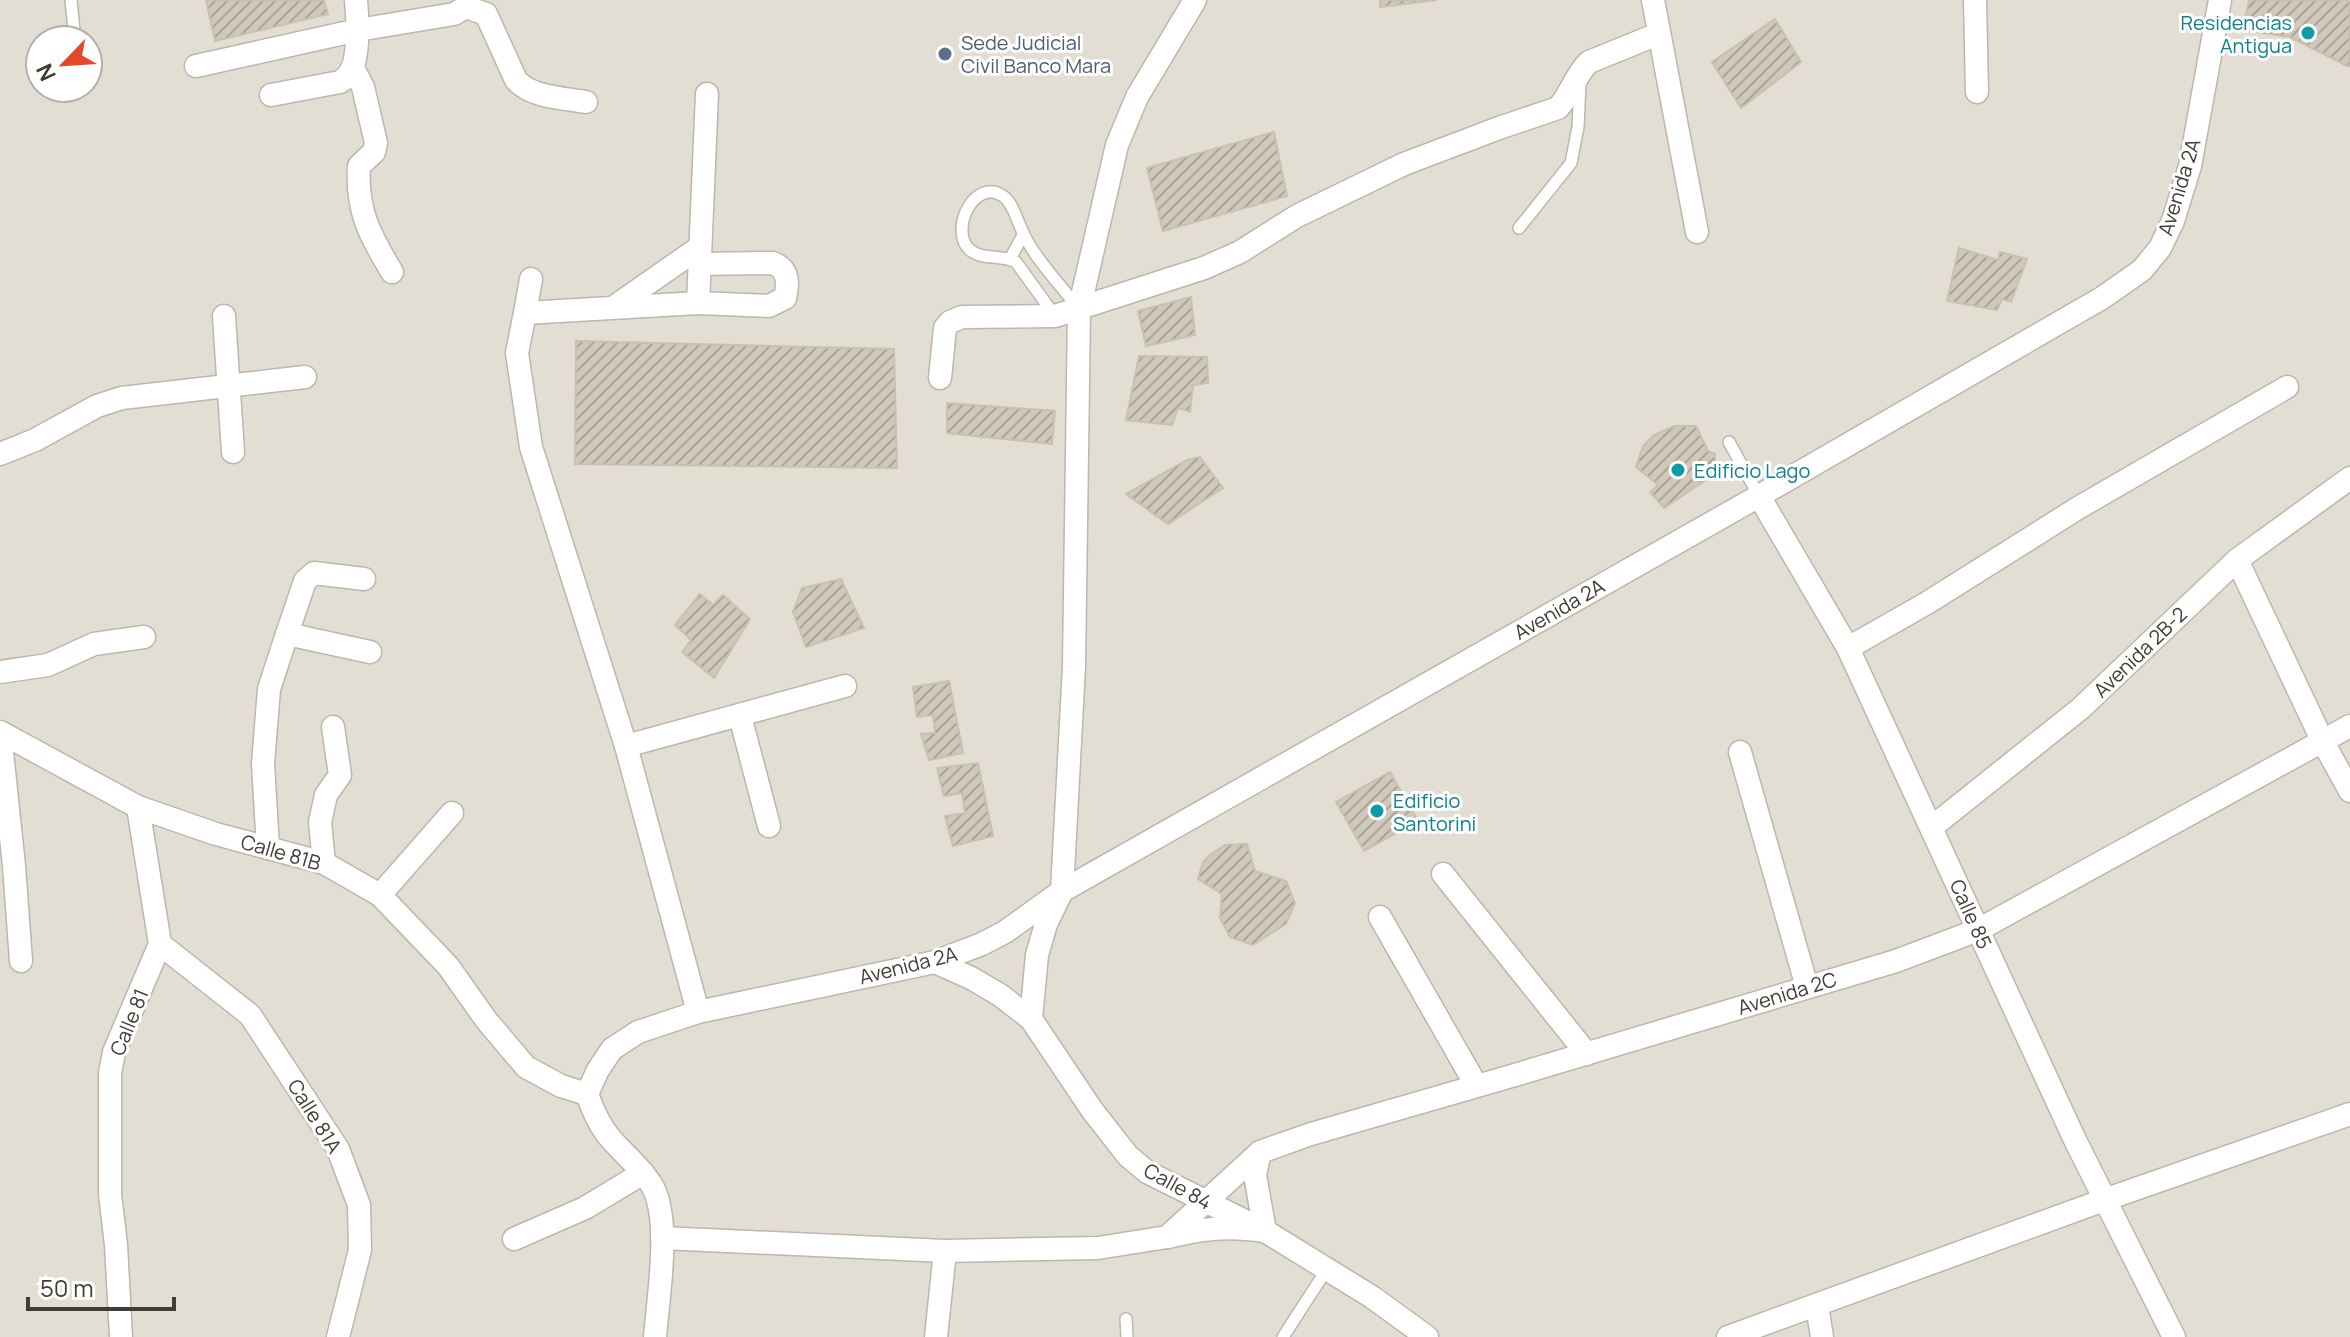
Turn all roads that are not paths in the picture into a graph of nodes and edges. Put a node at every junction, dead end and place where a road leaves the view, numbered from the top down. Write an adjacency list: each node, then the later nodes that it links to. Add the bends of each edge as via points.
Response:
1 (71, 0): 8 (lane)
2 (356, 0): 9 (street)
3 (1195, 0): 27 (street, via 1137,97 1117,145)
4 (1653, 0): 10 (street)
5 (1975, 0): 14 (street)
6 (2220, 0): 39 (street, Avenida 2A, via 2190,166 2173,221 2142,270)
7 (468, 3): 9 (street, via 454,14); 17 (street, via 486,14 521,86)
8 (73, 24)
9 (358, 30): 11 (street); 12 (street)
10 (1658, 34): 13 (street); 19 (street)
11 (196, 66)
12 (353, 68): 16 (street, via 340,82); 23 (street, via 376,143 359,166 360,201 370,235)
13 (1580, 70): 18 (lane, via 1571,163); 27 (street, via 1558,108 1404,164 1297,216 1228,258)
14 (1977, 92)
15 (707, 94): 21 (street)
16 (271, 95)
17 (586, 102)
18 (1519, 228)
19 (1697, 232)
20 (1023, 235): 22 (lane); 22 (lane, via 1010,202 997,193 980,195 966,211 962,235 970,251); 27 (lane)
21 (700, 255): 25 (street); 25 (street, via 773,263 782,267 787,288 785,298 769,306); 26 (street)
22 (1010, 259): 30 (lane)
23 (392, 272)
24 (531, 279): 28 (street)
25 (698, 303): 26 (street)
26 (613, 308): 28 (street)
27 (1079, 310): 30 (street); 63 (street, via 1074,667)
28 (525, 313): 53 (street, via 517,353 531,447)
29 (224, 316): 33 (street)
30 (1055, 316): 32 (street, via 956,319 945,328)
31 (305, 377): 33 (street)
32 (940, 378)
33 (227, 387): 36 (street); 37 (street, via 122,398)
34 (2287, 387): 44 (street)
35 (1729, 442): 39 (lane)
36 (233, 452)
37 (0, 454)
38 (2350, 478): 40 (street, Avenida 2B-2)
39 (1759, 496): 44 (street, Calle 85); 63 (street, Avenida 2A)
40 (2237, 560): 52 (street); 59 (street, Avenida 2B-2, via 2080,709)
41 (364, 579): 42 (street, via 309,576)
42 (287, 634): 45 (street); 60 (street, via 269,689 263,764)
43 (144, 637): 46 (street, via 94,644 48,665)
44 (1848, 648): 59 (street, Calle 85)
45 (370, 652)
46 (0, 672)
47 (845, 686): 48 (street)
48 (740, 716): 53 (street); 58 (street)
49 (2350, 726): 52 (street, Avenida 2C)
50 (333, 727): 61 (street, via 340,775 326,795 320,822)
51 (0, 733): 56 (street, Calle 81B); 68 (street)
52 (2323, 742): 55 (street); 66 (street, Avenida 2C)
53 (626, 746): 71 (street)
54 (1740, 752): 70 (street)
55 (2350, 791)
56 (138, 807): 60 (street, Calle 81B); 67 (street)
57 (452, 813): 64 (street)
58 (769, 826)
59 (1932, 827): 66 (street, Calle 85)
60 (268, 848): 61 (street, Calle 81B)
61 (324, 863): 64 (street, Calle 81B)
62 (1443, 874): 73 (street)
63 (1062, 891): 69 (street, Avenida 2A, via 1005,932); 72 (street, via 1037,955)
64 (380, 895): 75 (street, Calle 81B, via 448,966 526,1067)
65 (1380, 917): 74 (street)
66 (1978, 930): 70 (street, Avenida 2C); 79 (street, Calle 85)
67 (160, 944): 89 (street, Calle 81, via 110,1073 110,1194); 90 (street, Calle 81A, via 250,1015 338,1149 359,1205 360,1250)
68 (21, 961)
69 (935, 962): 71 (street, Avenida 2A); 72 (street, Calle 84, via 1000,995)
70 (1807, 987): 73 (street, Avenida 2C)
71 (698, 1012): 75 (street, Avenida 2A, via 638,1032 612,1049)
72 (1031, 1019): 80 (street, Calle 84, via 1128,1156)
73 (1587, 1054): 74 (street, Avenida 2C)
74 (1476, 1085): 77 (street, Avenida 2C)
75 (587, 1094): 78 (street, via 608,1136)
76 (2350, 1114): 79 (street)
77 (1260, 1152): 80 (street, Avenida 2C); 81 (street, via 1255,1175)
78 (643, 1173): 83 (street, via 661,1208); 84 (street, via 585,1208)
79 (2104, 1200): 87 (street); 98 (street, Calle 85)
80 (1205, 1202): 81 (street, Calle 84); 82 (street, Avenida 2C)
81 (1265, 1231): 82 (street, via 1230,1227); 86 (street, Calle 84)
82 (1167, 1237): 85 (street, via 1098,1248)
83 (662, 1238): 85 (street); 91 (street)
84 (514, 1239)
85 (945, 1251): 92 (street)
86 (1328, 1268): 94 (lane); 95 (street, Calle 84)
87 (1817, 1306): 96 (street); 97 (street)
88 (1126, 1319): 93 (lane)
89 (121, 1337)
90 (338, 1337)
91 (655, 1337)
92 (936, 1337)
93 (1127, 1337)
94 (1283, 1337)
95 (1427, 1337)
96 (1728, 1337)
97 (1822, 1337)
98 (2174, 1337)

